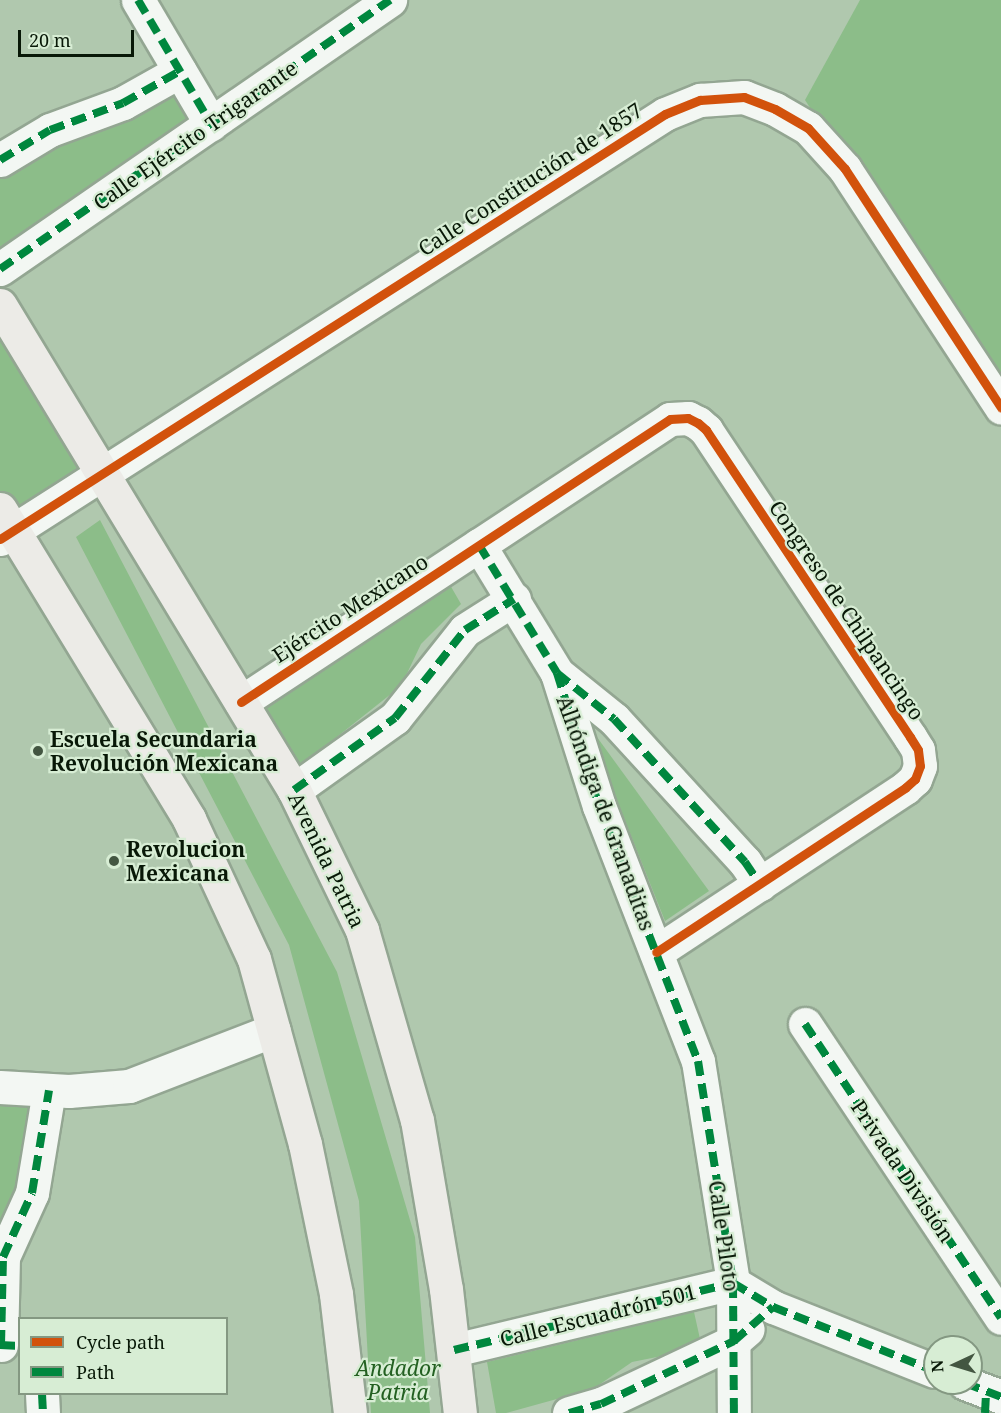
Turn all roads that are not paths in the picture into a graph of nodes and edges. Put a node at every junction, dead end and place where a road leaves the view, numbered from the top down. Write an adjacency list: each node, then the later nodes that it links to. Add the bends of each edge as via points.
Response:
1 (138, 0): 3 (street)
2 (390, 0): 4 (street, Calle Ejército Trigarante)
3 (180, 71): 4 (street); 5 (street, via 123,103 50,130)
4 (211, 124): 6 (street, Calle Ejército Trigarante)
5 (0, 160)
6 (0, 269)
7 (0, 305): 9 (street, Avenida Patria)
8 (1001, 407): 9 (street, Calle Constitución de 1857, via 845,169 808,128 744,97 700,100 665,114)
9 (102, 474): 10 (street, Calle Constitución de 1857); 14 (street, Avenida Patria)
10 (4, 526): 19 (street, via 189,819 254,959)
11 (479, 545): 12 (street, Alhóndiga de Granaditas); 14 (street, Ejército Mexicano); 16 (street, Congreso de Chilpancingo, via 670,419 688,418 706,430 910,737 918,750 920,766 915,779 905,788)
12 (514, 599): 13 (street, Alhóndiga de Granaditas); 15 (street, via 465,630 395,718)
13 (557, 673): 16 (street, Alhóndiga de Granaditas, via 614,719 745,862); 17 (street, Alhóndiga de Granaditas, via 599,806)
14 (241, 702): 15 (street, Avenida Patria)
15 (294, 790): 29 (street, Avenida Patria, via 362,930 417,1120)
16 (760, 884): 17 (street, Congreso de Chilpancingo)
17 (656, 952): 20 (street, Alhóndiga de Granaditas)
18 (805, 1024): 25 (street, Privada División)
19 (274, 1030): 22 (street, via 129,1086); 33 (street, via 305,1144 336,1294)
20 (698, 1061): 23 (street, Calle Piloto)
21 (0, 1087): 22 (street)
22 (49, 1090): 27 (street, via 32,1193 3,1257)
23 (733, 1283): 24 (street); 26 (street, Calle Piloto); 29 (street, Calle Escuadrón 501)
24 (773, 1307): 26 (street); 30 (street)
25 (1001, 1318)
26 (734, 1341): 35 (street, via 601,1404); 36 (street, Calle Piloto)
27 (0, 1345): 28 (street)
28 (18, 1346)
29 (454, 1350): 34 (street, Avenida Patria)
30 (923, 1366)
31 (42, 1395): 32 (street)
32 (42, 1413)
33 (350, 1413)
34 (460, 1413)
35 (569, 1413)
36 (734, 1413)

